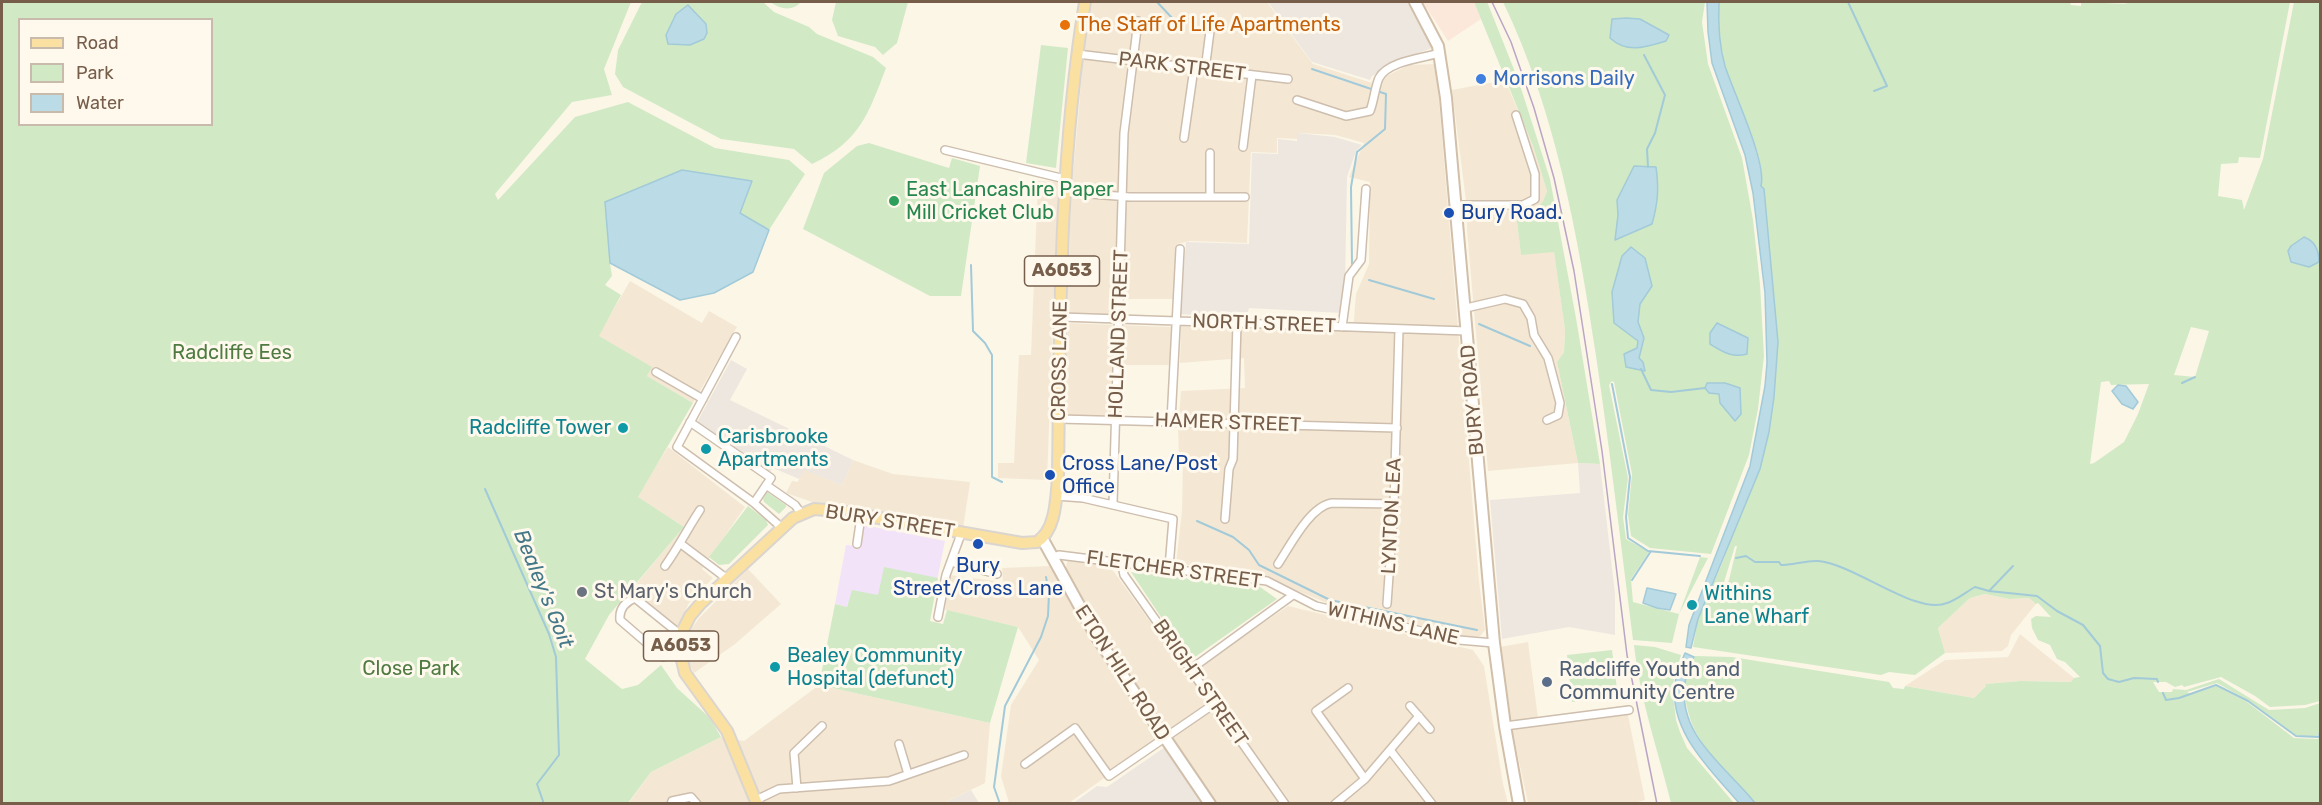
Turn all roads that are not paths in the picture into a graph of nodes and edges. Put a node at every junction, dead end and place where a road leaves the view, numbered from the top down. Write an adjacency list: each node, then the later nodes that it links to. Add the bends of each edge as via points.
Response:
1 (1085, 2): 6 (main road, CROSS LANE / A6053)
2 (1415, 2): 5 (street, BURY ROAD)
3 (1138, 21): 7 (street, HOLLAND STREET)
4 (1210, 31): 9 (street)
5 (1440, 53): 12 (street, via 1407,61 1380,77 1371,111 1346,116); 24 (street, BURY ROAD)
6 (1077, 54): 7 (street, PARK STREET); 18 (main road, CROSS LANE / A6053)
7 (1133, 61): 8 (street, PARK STREET); 21 (street, HOLLAND STREET, via 1124,133)
8 (1194, 68): 9 (street, PARK STREET); 14 (street)
9 (1205, 70): 10 (street, PARK STREET)
10 (1252, 75): 11 (street, PARK STREET); 15 (street)
11 (1288, 79)
12 (1298, 100)
13 (1516, 115): 24 (street, via 1535,174 1535,198 1523,204)
14 (1184, 138)
15 (1244, 147)
16 (945, 150): 18 (street)
17 (1210, 153): 22 (street)
18 (1065, 179): 20 (main road, CROSS LANE / A6053)
19 (1366, 189): 31 (street, via 1361,260 1349,276)
20 (1064, 192): 21 (street); 27 (main road, CROSS LANE / A6053)
21 (1122, 196): 22 (street); 28 (street, HOLLAND STREET)
22 (1210, 196): 23 (street)
23 (1245, 197)
24 (1456, 205): 26 (street, BURY ROAD)
25 (1180, 249): 29 (street)
26 (1466, 308): 33 (street, BURY ROAD); 39 (street, via 1505,299 1523,304 1534,335 1548,358 1560,403 1558,415)
27 (1061, 317): 28 (street, NORTH STREET); 37 (main road, CROSS LANE / A6053)
28 (1120, 318): 29 (street, NORTH STREET); 38 (street, HOLLAND STREET)
29 (1176, 321): 30 (street, NORTH STREET); 40 (street)
30 (1237, 323): 31 (street, NORTH STREET); 42 (street)
31 (1342, 327): 32 (street, NORTH STREET)
32 (1399, 329): 33 (street, NORTH STREET); 43 (street, LYNTON LEA)
33 (1467, 331): 70 (street, BURY ROAD)
34 (736, 337): 36 (street)
35 (656, 372): 36 (street)
36 (703, 399): 41 (street)
37 (1059, 419): 38 (street, HAMER STREET); 45 (main road, CROSS LANE / A6053)
38 (1116, 420): 40 (street, HAMER STREET); 47 (street, HOLLAND STREET)
39 (1547, 420)
40 (1171, 421): 42 (street, HAMER STREET)
41 (690, 422): 44 (street); 46 (street, via 677,447)
42 (1235, 425): 43 (street, HAMER STREET); 52 (street)
43 (1397, 428): 48 (street, LYNTON LEA)
44 (768, 482): 46 (street); 50 (street)
45 (1056, 496): 47 (street); 55 (main road, CROSS LANE / A6053, via 1050,525)
46 (754, 503): 53 (street)
47 (1113, 504): 63 (street, via 1173,519)
48 (1394, 504): 61 (street, via 1323,506 1311,516); 67 (street, LYNTON LEA)
49 (700, 510): 56 (street)
50 (801, 513): 51 (main road, BURY STREET, via 814,509); 53 (main road, BURY STREET / A6053)
51 (861, 516): 54 (main road, BURY STREET); 57 (street)
52 (1225, 519)
53 (782, 528): 65 (main road, BURY STREET / A6053)
54 (961, 534): 55 (main road, BURY STREET, via 1022,543); 60 (street)
55 (1042, 538): 58 (street, ETON HILL ROAD)
56 (681, 544): 62 (street); 65 (street)
57 (857, 544)
58 (1053, 557): 59 (street, FLETCHER STREET); 81 (street, ETON HILL ROAD, via 1095,636)
59 (1121, 561): 63 (street, FLETCHER STREET); 72 (street, BRIGHT STREET, via 1124,575)
60 (951, 562): 64 (street); 68 (street)
61 (1278, 564)
62 (665, 566)
63 (1169, 567): 66 (street, FLETCHER STREET, via 1266,581)
64 (997, 574)
65 (726, 578): 69 (main road, A6053, via 690,616)
66 (1293, 596): 70 (street, WITHINS LANE, via 1316,606 1459,640); 72 (street)
67 (1387, 604)
68 (938, 617)
69 (682, 636): 71 (main road, A6053); 71 (street, via 635,598 620,613 620,620 663,657)
70 (1494, 643): 79 (street, BURY ROAD)
71 (680, 652): 89 (main road, A6053, via 685,673 728,731)
72 (1191, 669): 74 (street, BRIGHT STREET)
73 (1348, 688): 87 (street, via 1316,711)
74 (1214, 704): 81 (street); 93 (street, BRIGHT STREET)
75 (1410, 706): 77 (street)
76 (1629, 711): 79 (street)
77 (1419, 716): 80 (street); 83 (street)
78 (822, 726): 88 (street, via 794,753)
79 (1505, 726): 96 (street, BURY ROAD)
80 (1430, 729)
81 (1164, 738): 85 (street, via 1109,776 1075,728); 92 (street, ETON HILL ROAD)
82 (899, 744): 86 (street)
83 (1390, 750): 87 (street); 95 (street)
84 (964, 755): 86 (street)
85 (1025, 764)
86 (908, 774): 88 (street, via 889,781)
87 (1365, 779): 94 (street)
88 (797, 788): 89 (street, via 779,789)
89 (756, 802)
90 (670, 804): 91 (street, via 692,797)
91 (697, 804)
92 (1210, 804)
93 (1285, 804)
94 (1335, 804)
95 (1432, 804)
96 (1519, 804)

